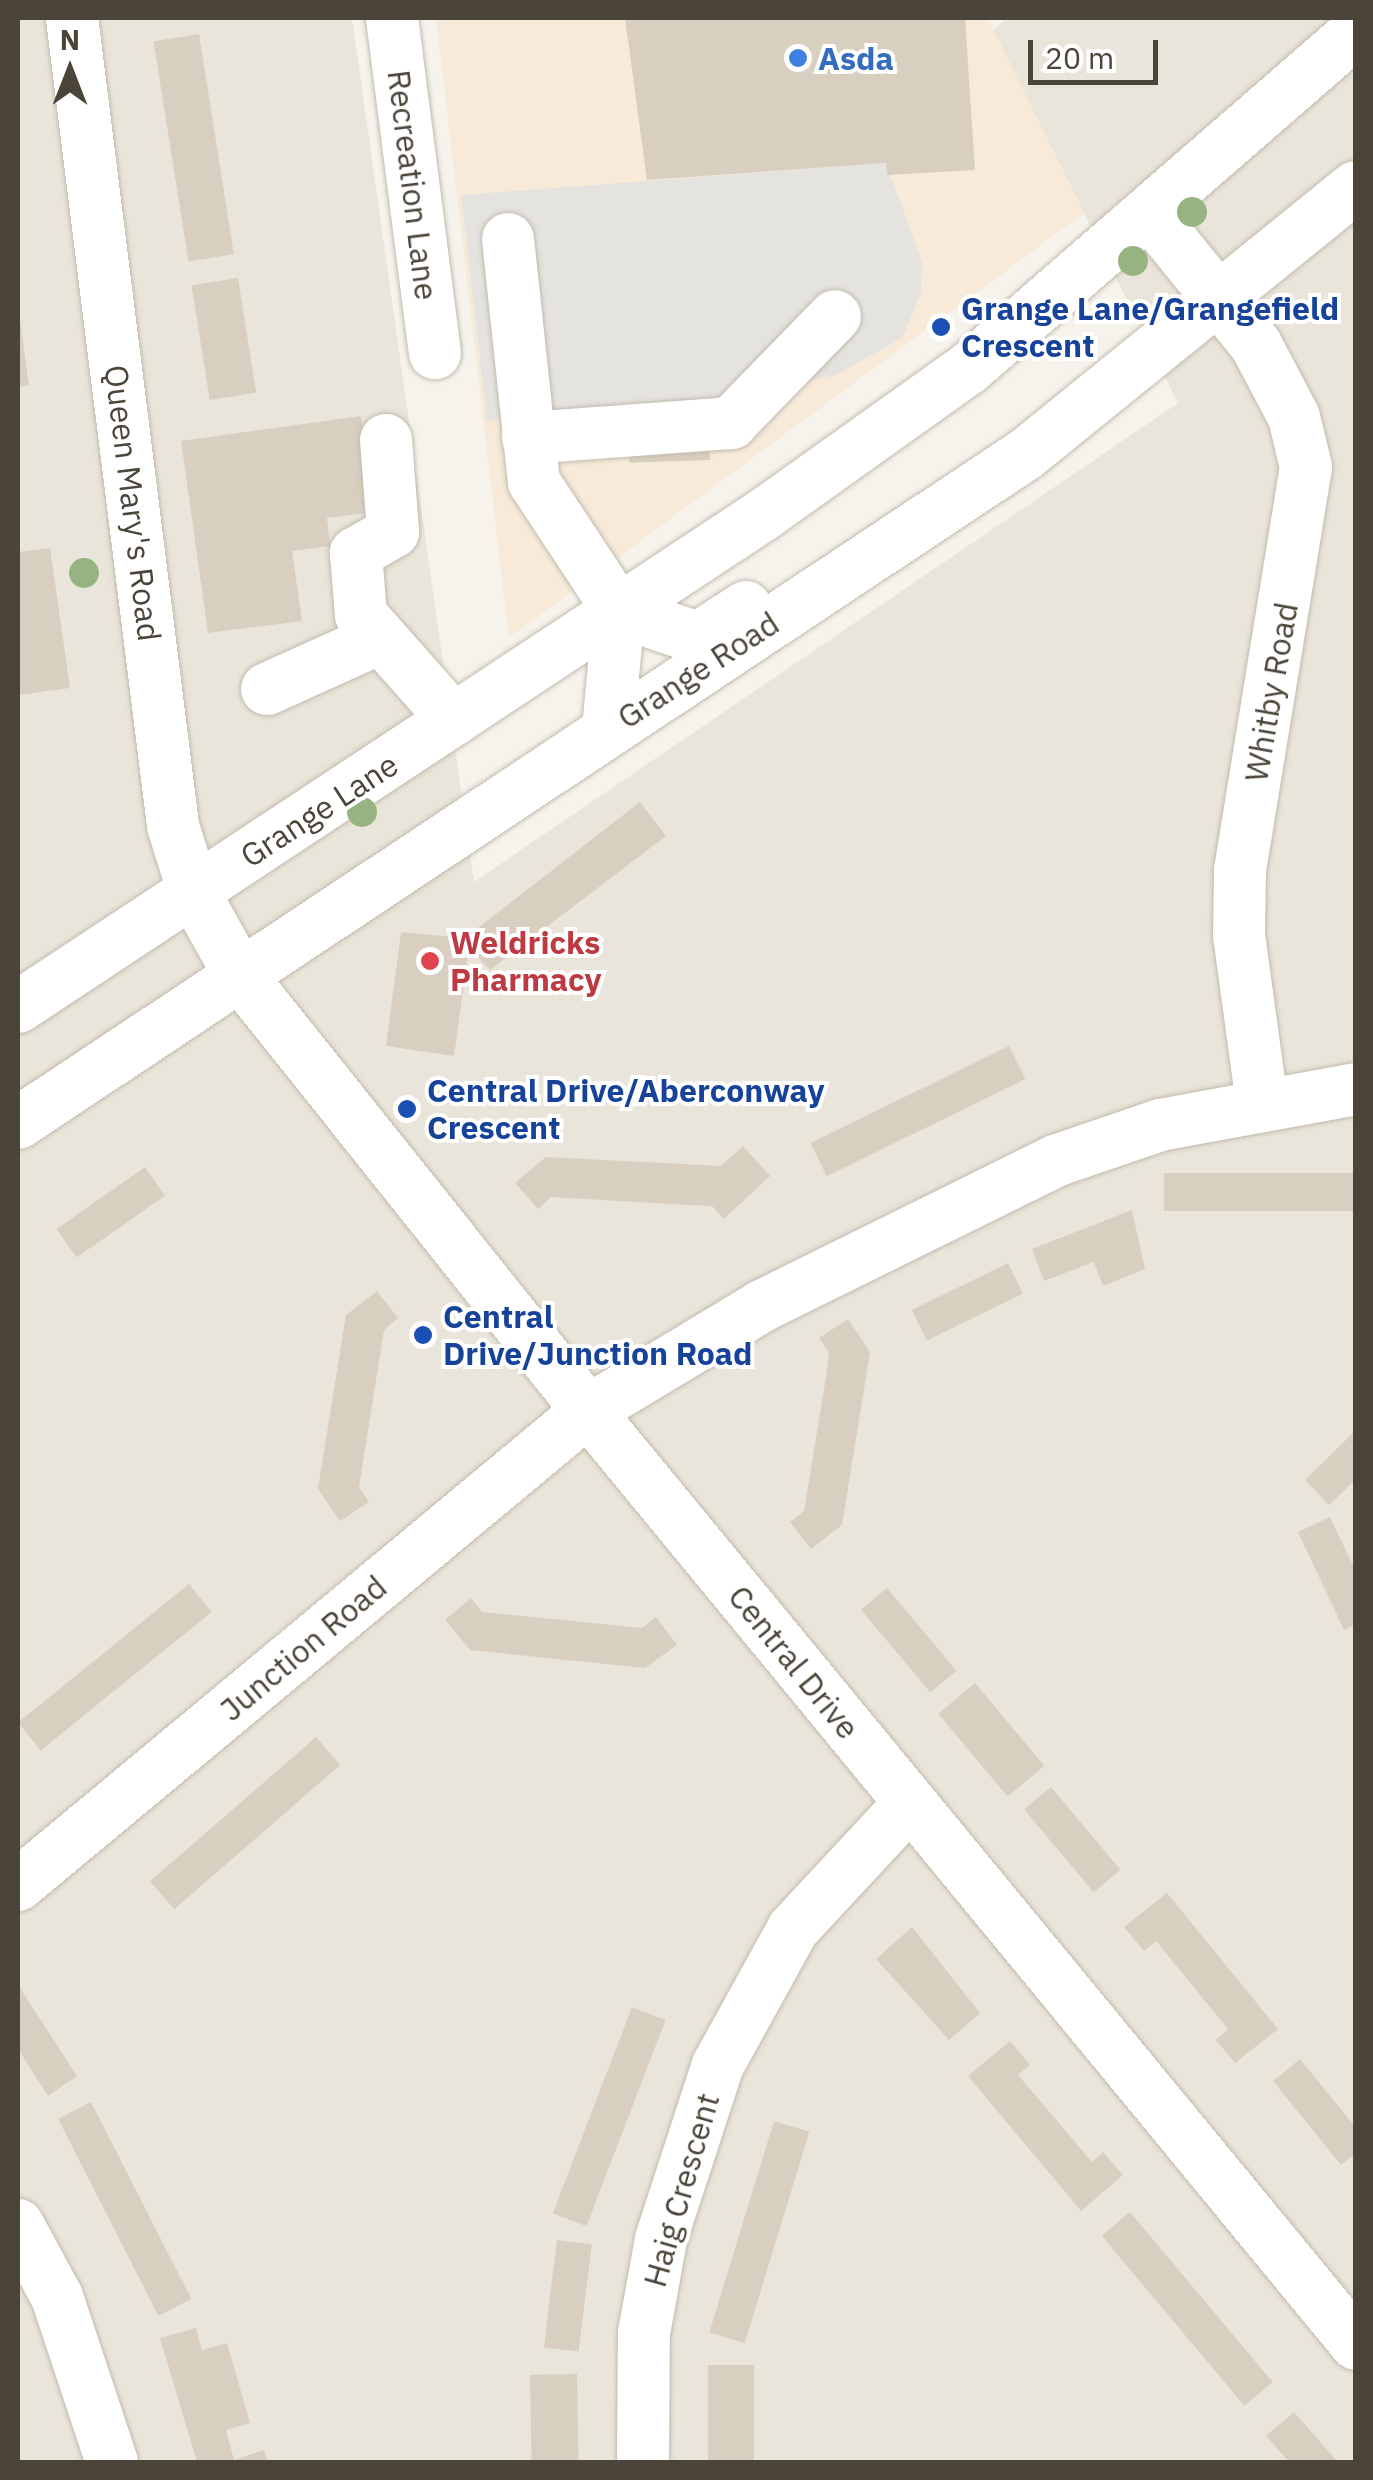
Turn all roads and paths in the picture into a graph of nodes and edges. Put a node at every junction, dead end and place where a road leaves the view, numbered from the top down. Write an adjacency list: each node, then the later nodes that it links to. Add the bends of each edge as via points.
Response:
1 (72, 18): 18 (street, Queen Mary's Road, via 173,826)
2 (392, 18): 9 (street, Recreation Lane)
3 (1356, 32): 5 (street, Grange Lane)
4 (1356, 187): 7 (street, Grange Road)
5 (1150, 214): 7 (street); 13 (street, Grange Lane, via 968,369)
6 (508, 238): 10 (street)
7 (1226, 299): 12 (street, Grange Road, via 1026,454); 22 (street, Whitby Road, via 1288,403 1306,466 1240,872 1239,935)
8 (835, 316): 10 (street, via 731,424)
9 (435, 353)
10 (528, 438): 13 (street, via 534,482)
11 (386, 440): 14 (street, via 393,532 354,560 361,616)
12 (871, 556): 13 (street, via 796,574 698,638); 17 (street, Grange Road)
13 (619, 611): 16 (street, Grange Lane); 17 (street)
14 (380, 638): 15 (street); 16 (street)
15 (268, 689)
16 (454, 720): 18 (street, Grange Lane)
17 (608, 730): 19 (street, Grange Road)
18 (194, 893): 19 (street, Queen Mary's Road); 20 (street, Grange Lane)
19 (239, 974): 23 (street, Grange Road); 24 (street, Central Drive)
20 (18, 1007)
21 (1356, 1089): 22 (street, Junction Road)
22 (1262, 1103): 24 (street, Junction Road, via 1073,1155 935,1214)
23 (18, 1123)
24 (588, 1411): 25 (street, Central Drive); 26 (street, Junction Road)
25 (910, 1803): 28 (street, Central Drive); 30 (street, Haig Crescent, via 793,1930 718,2066 661,2240 644,2333)
26 (18, 1885)
27 (18, 2225): 29 (street, via 57,2297)
28 (1356, 2344)
29 (112, 2462)
30 (643, 2462)

